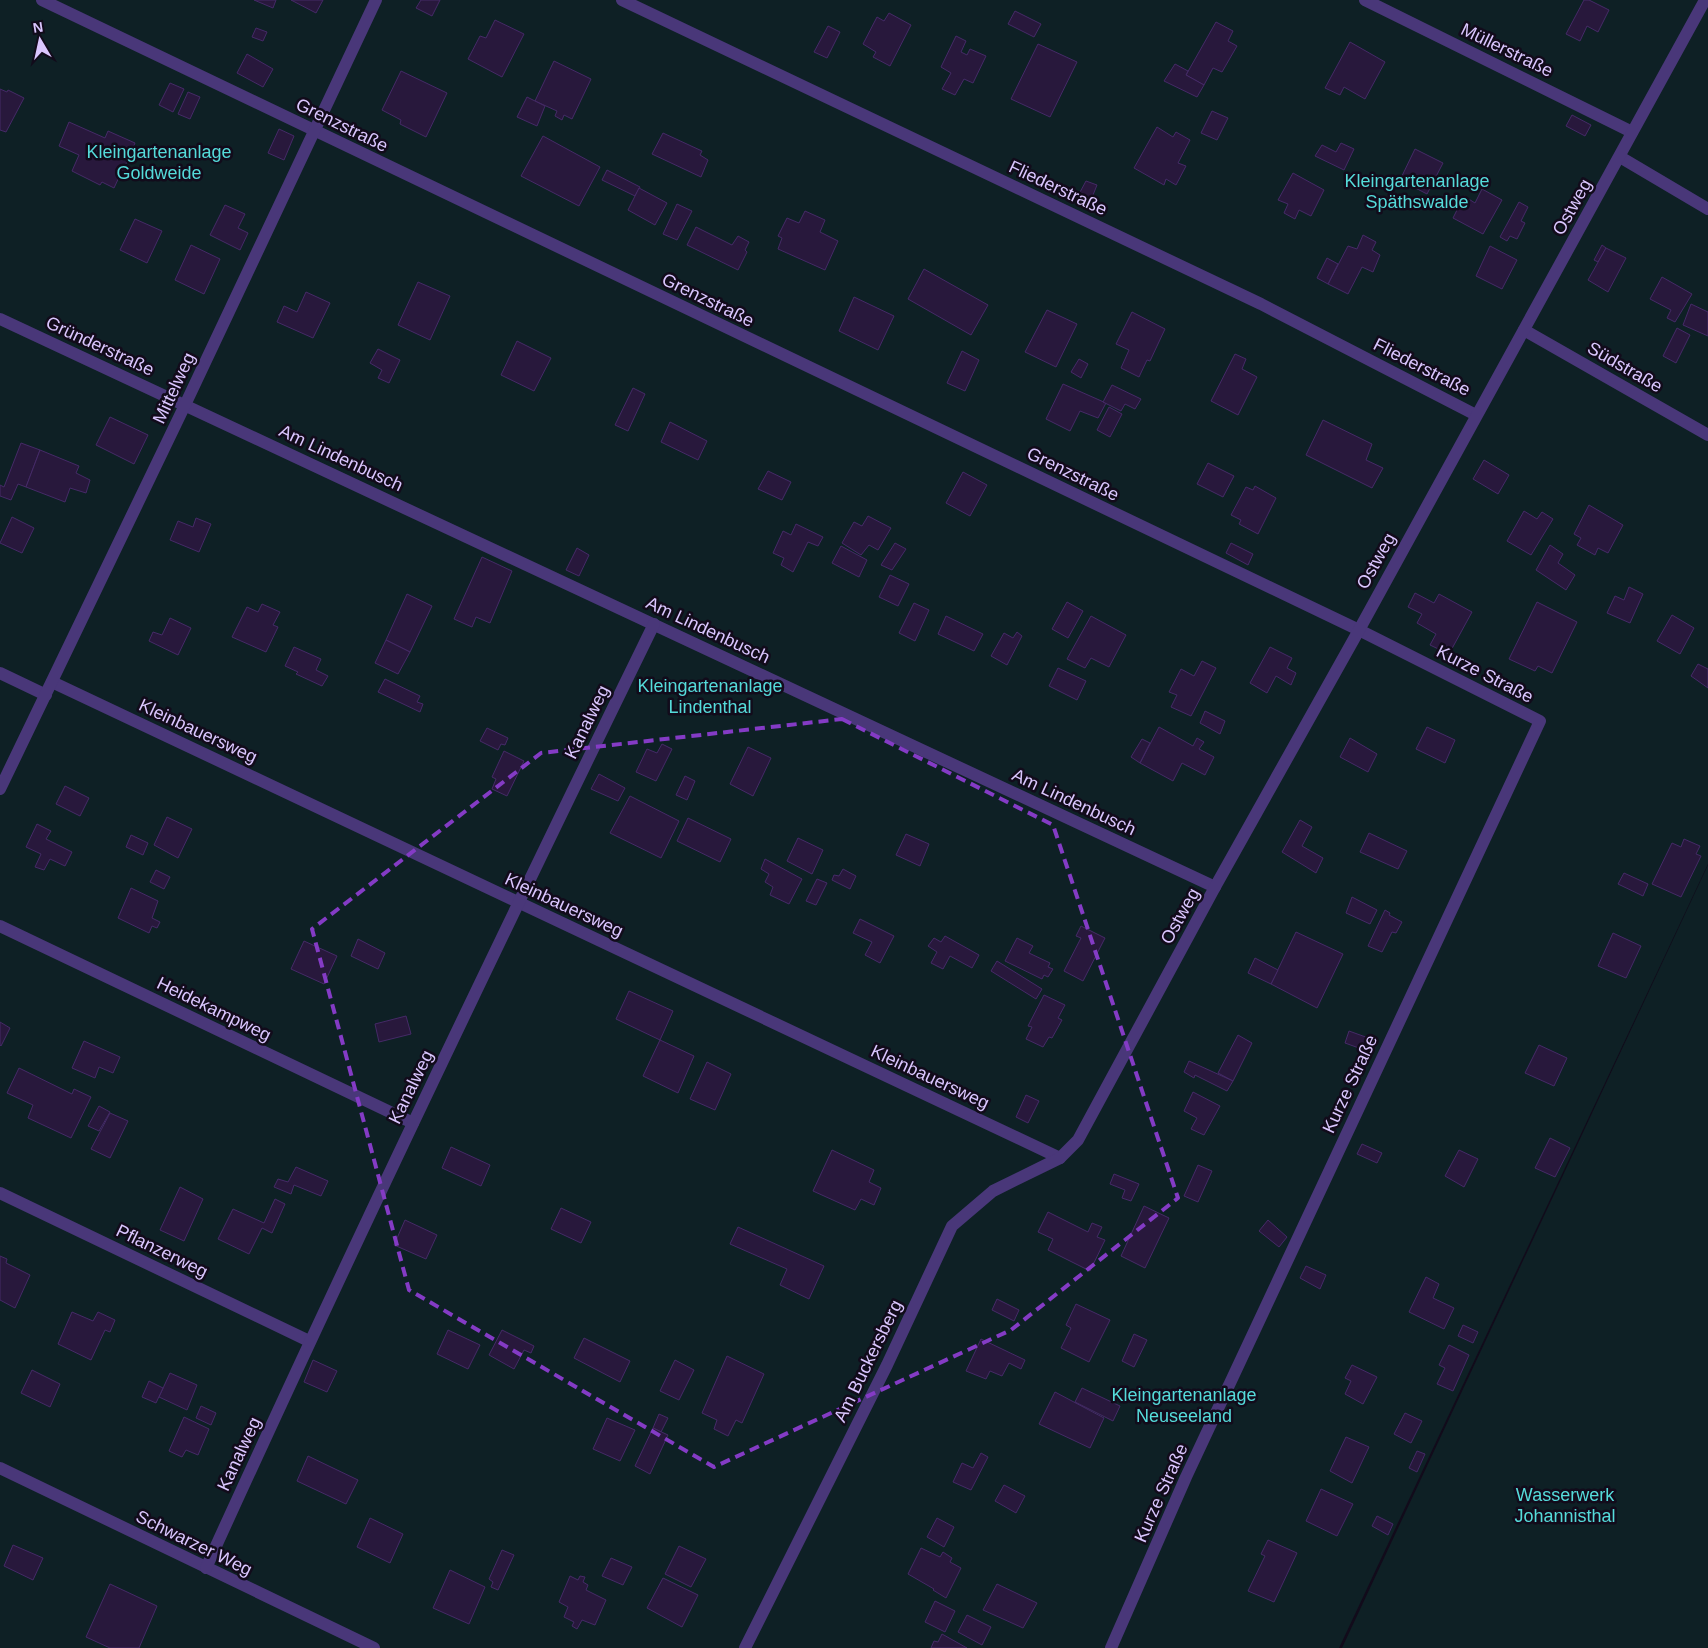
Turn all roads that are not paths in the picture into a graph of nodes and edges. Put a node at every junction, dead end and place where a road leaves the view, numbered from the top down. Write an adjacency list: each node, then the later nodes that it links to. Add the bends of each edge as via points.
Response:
1 (42, 0): 6 (lane, Grenzstraße)
2 (376, 0): 6 (lane, Mittelweg)
3 (622, 0): 13 (lane, Fliederstraße, via 1261,304)
4 (1365, 0): 7 (lane, Müllerstraße)
5 (1705, 0): 7 (lane, Ostweg)
6 (313, 131): 12 (lane, Mittelweg); 16 (lane, Grenzstraße)
7 (1632, 132): 8 (lane, Ostweg)
8 (1620, 157): 9 (lane); 11 (lane, Ostweg)
9 (1708, 209)
10 (0, 319): 12 (lane, Gründerstraße)
11 (1524, 330): 13 (lane, Ostweg); 14 (lane, Südstraße)
12 (185, 405): 15 (lane, Am Lindenbusch); 18 (lane, Mittelweg)
13 (1476, 415): 16 (lane, Ostweg)
14 (1708, 435)
15 (654, 624): 21 (lane, Am Lindenbusch); 22 (lane, Kanalweg)
16 (1359, 630): 21 (lane, Ostweg); 33 (lane, Kurze Straße, via 1540,721 1186,1477)
17 (0, 673): 19 (lane)
18 (52, 682): 19 (lane, Mittelweg); 22 (lane, Kleinbauersweg)
19 (46, 695): 20 (lane, Mittelweg)
20 (0, 789)
21 (1215, 887): 25 (lane, Ostweg)
22 (518, 903): 24 (lane, Kanalweg); 26 (lane, Kleinbauersweg)
23 (0, 926): 24 (lane, Heidekampweg)
24 (413, 1123): 28 (lane, Kanalweg)
25 (1078, 1140): 26 (lane, Am Buckersberg)
26 (1060, 1158): 32 (lane, Am Buckersberg, via 993,1191 952,1226)
27 (0, 1193): 28 (lane, Pflanzerweg)
28 (309, 1341): 30 (lane, Kanalweg)
29 (0, 1468): 30 (lane, Schwarzer Weg)
30 (206, 1568): 31 (lane, Schwarzer Weg)
31 (374, 1648)
32 (745, 1648)
33 (1111, 1648)

